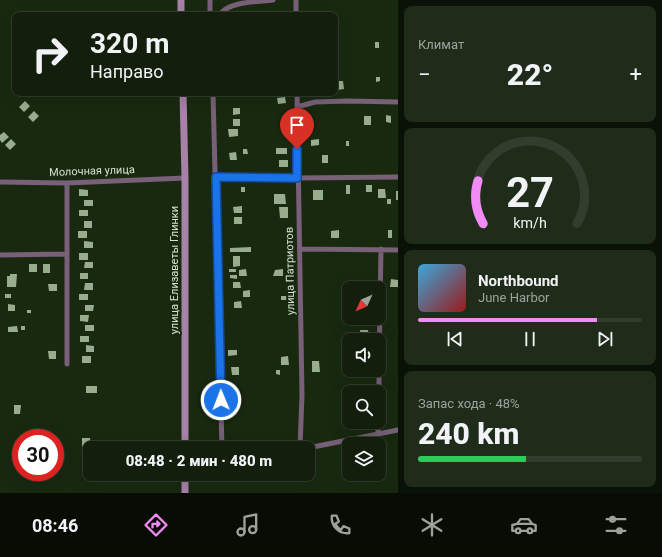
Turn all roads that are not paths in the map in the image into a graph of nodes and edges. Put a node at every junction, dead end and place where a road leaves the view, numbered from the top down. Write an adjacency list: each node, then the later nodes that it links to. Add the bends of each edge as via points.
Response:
1 (181, 0): 5 (street)
2 (210, 0): 6 (street)
3 (273, 0): 7 (street, via 237,4)
4 (296, 0): 8 (street)
5 (182, 12)
6 (210, 12)
7 (221, 12)
8 (296, 12)
9 (183, 96): 16 (street, улица Елизаветы Глинки)
10 (213, 96): 14 (street)
11 (297, 96): 13 (street, улица Патриотов)
12 (398, 102): 13 (street, via 315,102)
13 (297, 106): 17 (street, улица Патриотов)
14 (216, 177): 17 (street); 31 (street)
15 (398, 177): 17 (street)
16 (185, 178): 19 (street, Молочная улица); 30 (street, улица Елизаветы Глинки)
17 (297, 178): 20 (street, улица Патриотов)
18 (0, 182): 19 (street, Молочная улица)
19 (67, 183): 23 (street)
20 (300, 249): 21 (street); 32 (street, улица Патриотов)
21 (381, 249): 22 (street); 25 (street)
22 (398, 250)
23 (67, 254): 24 (street); 26 (street)
24 (0, 255)
25 (380, 333)
26 (67, 364)
27 (378, 429): 29 (street)
28 (398, 430): 29 (street)
29 (378, 434): 33 (street)
30 (185, 441)
31 (222, 441)
32 (300, 441)
33 (315, 447)
34 (185, 481): 35 (street)
35 (185, 493)

